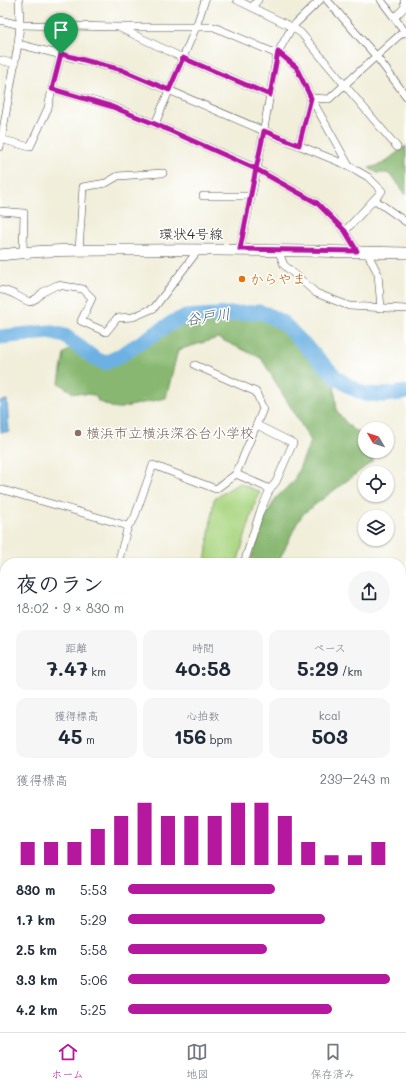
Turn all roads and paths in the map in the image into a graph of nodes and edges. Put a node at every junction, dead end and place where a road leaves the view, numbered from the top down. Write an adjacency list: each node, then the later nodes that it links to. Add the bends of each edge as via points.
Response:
1 (19, 0): 12 (street)
2 (205, 0): 15 (street)
3 (237, 0): 9 (street)
4 (258, 0): 9 (street)
5 (320, 0): 16 (street)
6 (327, 0): 21 (street)
7 (381, 0): 10 (street)
8 (404, 0): 10 (street, via 405,7)
9 (252, 6): 16 (street)
10 (395, 17): 17 (street)
11 (0, 20): 12 (street)
12 (20, 25): 13 (street); 18 (street)
13 (66, 25): 14 (street); 20 (street)
14 (118, 27): 15 (street); 22 (street)
15 (196, 27): 19 (street, via 214,27); 22 (street)
16 (292, 27): 19 (street); 25 (street, via 301,33)
17 (405, 32): 21 (street)
18 (18, 44): 20 (street); 24 (street)
19 (278, 53): 28 (street); 30 (street, via 296,67)
20 (61, 54): 26 (street); 27 (street, via 122,70)
21 (376, 56): 25 (street); 29 (street)
22 (183, 58): 27 (street); 28 (street)
23 (0, 60): 24 (street)
24 (15, 64): 32 (street)
25 (345, 85): 30 (street, via 329,99); 37 (street)
26 (52, 89): 33 (street, via 110,106); 35 (street, via 48,108 30,147)
27 (169, 90): 33 (street); 34 (street)
28 (270, 95): 34 (street)
29 (406, 96)
30 (311, 98): 36 (street); 38 (street)
31 (0, 100): 32 (street)
32 (8, 102): 35 (street)
33 (155, 124): 39 (street)
34 (264, 131): 36 (street); 39 (street)
35 (0, 142)
36 (299, 145): 38 (street)
37 (397, 147)
38 (349, 166): 43 (street, via 368,177 382,192)
39 (256, 169): 42 (street); 46 (street, via 317,203)
40 (163, 173): 50 (street, via 118,176 106,183 83,187)
41 (203, 196): 42 (street)
42 (251, 196): 48 (street)
43 (375, 200): 45 (street); 46 (street)
44 (0, 211): 51 (street, via 24,213)
45 (406, 222)
46 (345, 231): 52 (street)
47 (199, 249): 48 (main road, 環状4号線); 50 (main road, 環状4号線); 55 (street, via 154,308 133,317 117,318 106,332 81,321 92,298 83,289 58,285 30,302 8,290)
48 (240, 249): 49 (main road, 環状4号線)
49 (278, 250): 52 (main road, 環状4号線); 56 (street, via 284,266 316,293 349,306)
50 (79, 251): 51 (main road, 環状4号線)
51 (22, 252): 54 (main road, 環状4号線)
52 (362, 252): 53 (main road, 環状4号線); 56 (street, via 378,274)
53 (406, 253)
54 (0, 255)
55 (0, 290)
56 (381, 308): 57 (street)
57 (406, 309)
58 (195, 365): 59 (street, via 256,392 263,409)
59 (256, 425): 60 (street); 62 (street, via 293,443)
60 (236, 474): 62 (street); 63 (street, via 216,489 153,466 134,519)
61 (0, 489): 63 (street)
62 (270, 490): 65 (street)
63 (128, 526): 64 (street)
64 (119, 558)
65 (246, 558)

